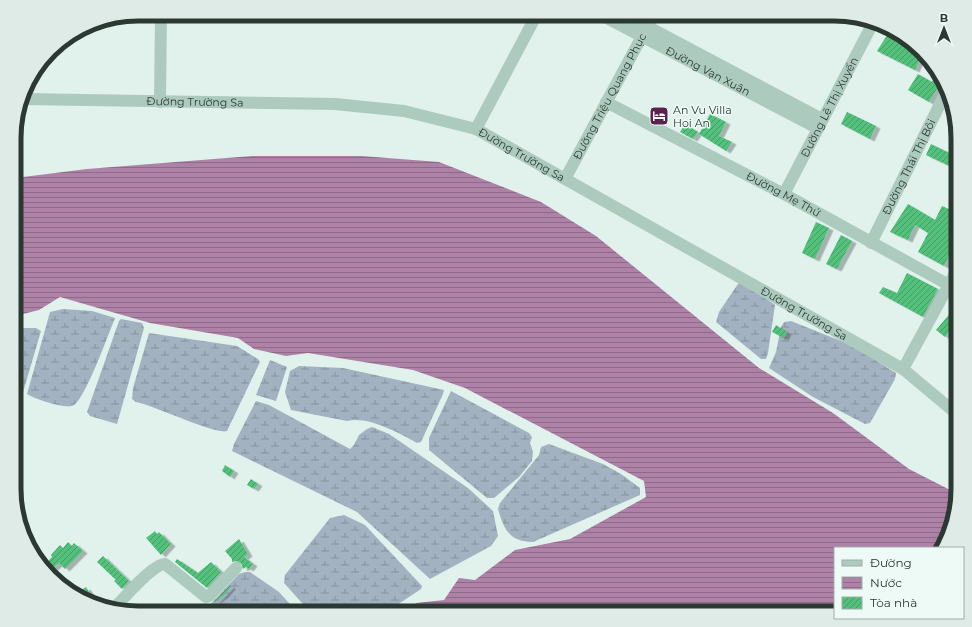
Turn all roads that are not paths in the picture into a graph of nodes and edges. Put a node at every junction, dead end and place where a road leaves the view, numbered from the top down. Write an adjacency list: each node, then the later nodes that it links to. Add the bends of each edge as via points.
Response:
1 (161, 21): 10 (street)
2 (533, 21): 13 (street)
3 (618, 21): 7 (street, Đường Vạn Xuân)
4 (633, 21): 7 (street, Đường Vạn Xuân)
5 (650, 21): 7 (street, Đường Triệu Quang Phục)
6 (871, 27): 12 (street, Đường Lê Thị Xuyến)
7 (645, 31): 11 (street, Đường Triệu Quang Phục); 12 (street, Đường Vạn Xuân)
8 (944, 97): 16 (street, Đường Thái Thị Bôi)
9 (28, 99): 10 (street, Đường Trường Sa)
10 (160, 102): 13 (street, Đường Trường Sa, via 335,104 404,111)
11 (606, 102): 14 (street, Đường Triệu Quang Phục); 15 (street, Đường Mẹ Thứ)
12 (820, 124): 15 (street, Đường Lê Thị Xuyến)
13 (476, 129): 14 (street, Đường Trường Sa)
14 (565, 179): 19 (street, Đường Trường Sa)
15 (784, 194): 16 (street, Đường Mẹ Thứ)
16 (871, 243): 18 (street, Đường Mẹ Thứ)
17 (951, 281): 18 (street)
18 (949, 285): 19 (street)
19 (903, 369): 20 (street, Đường Trường Sa)
20 (951, 408)
21 (236, 568): 22 (street, via 206,597 165,564 158,565)
22 (118, 604)

